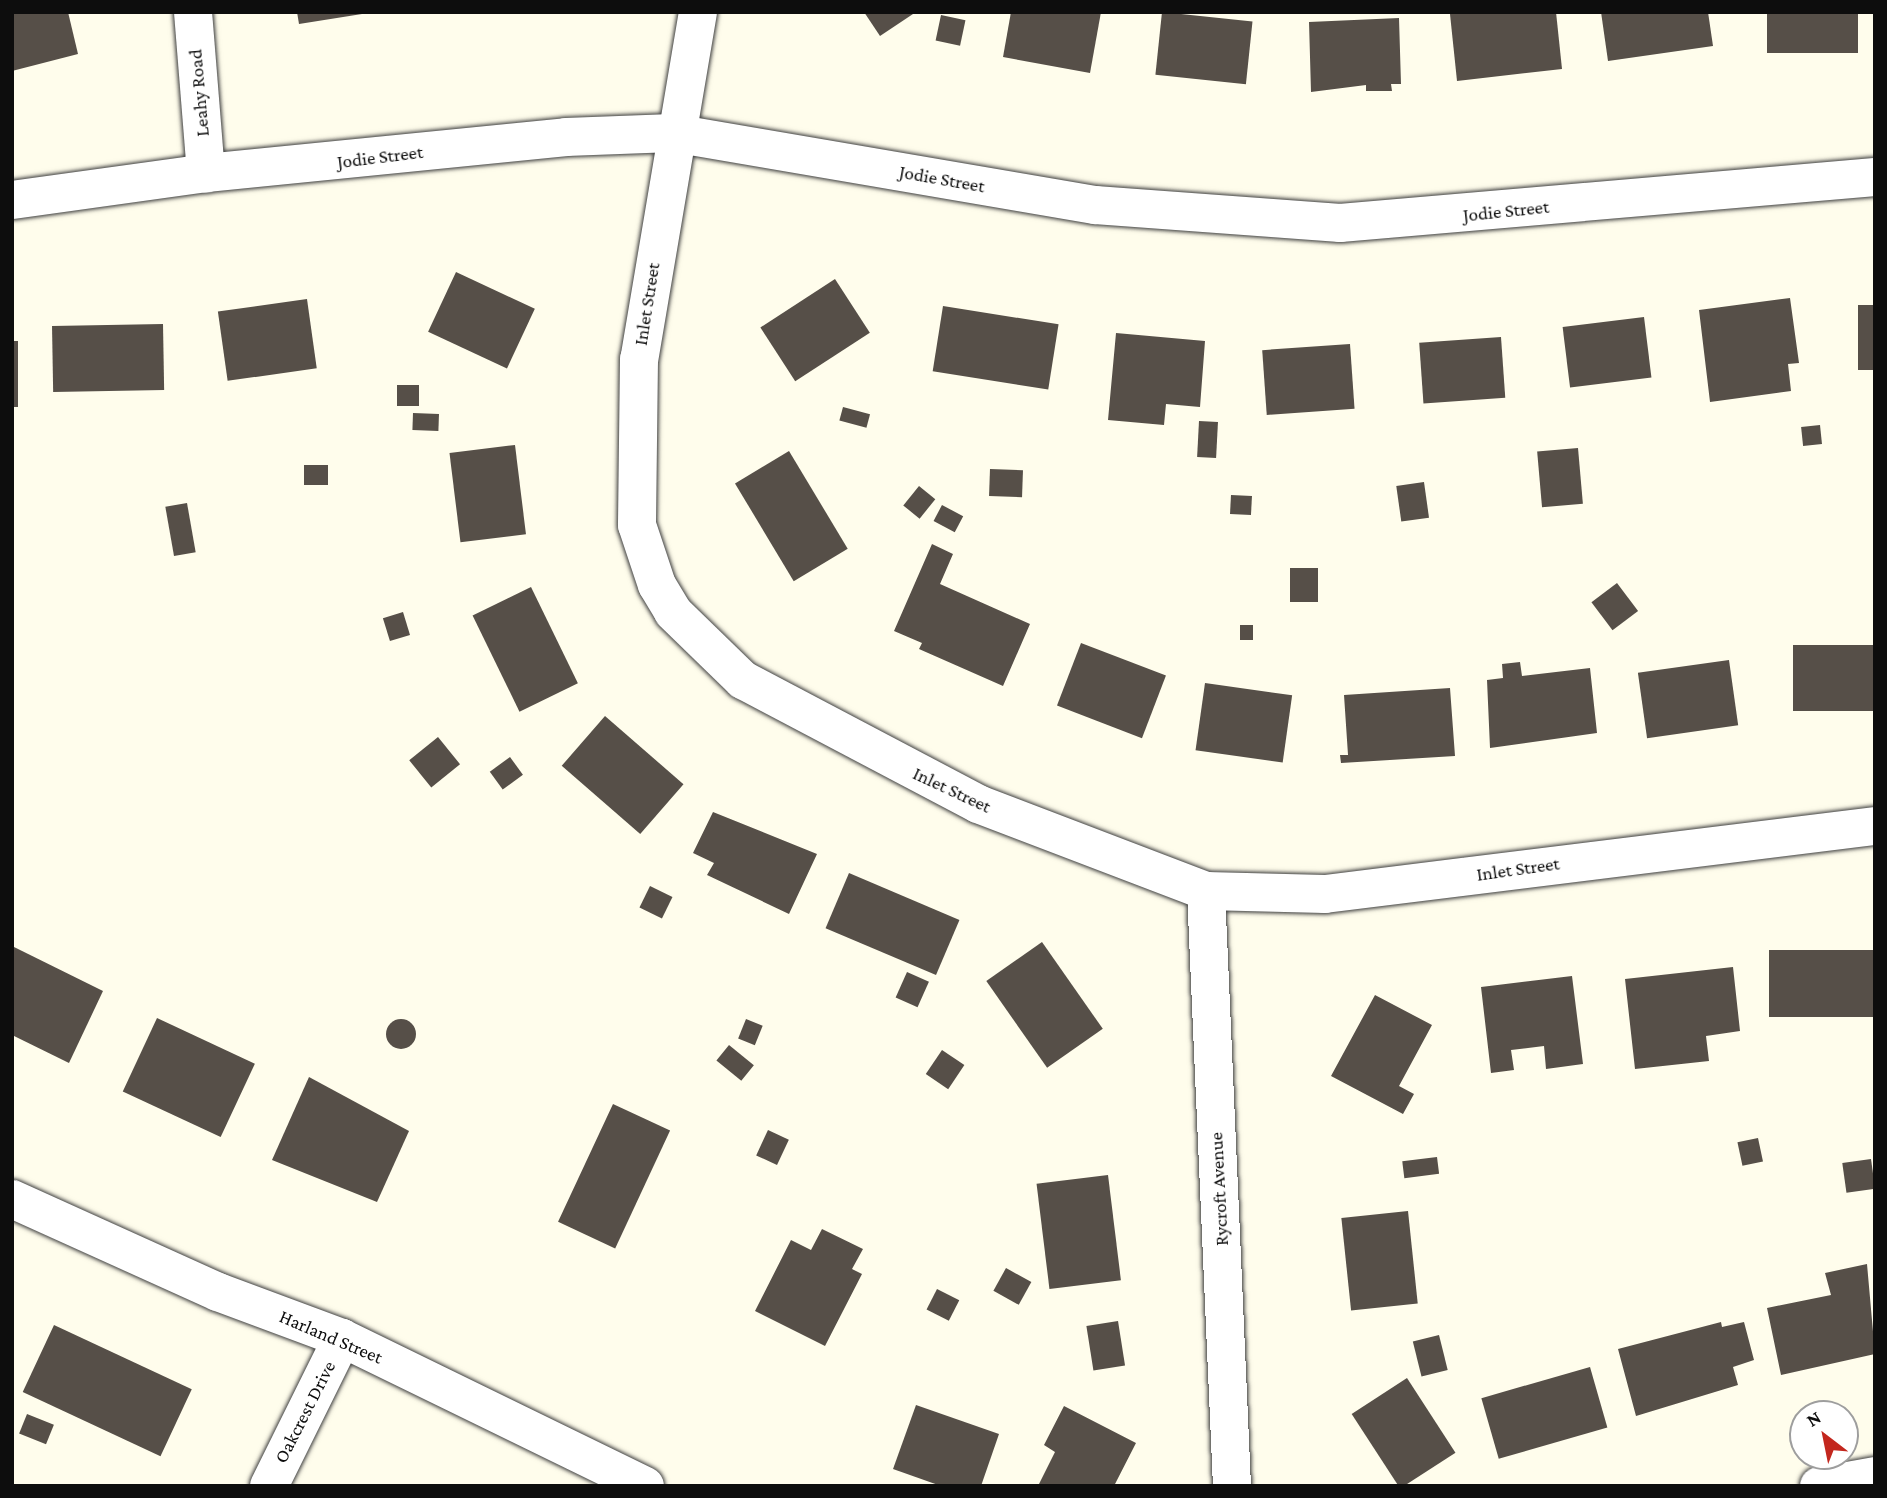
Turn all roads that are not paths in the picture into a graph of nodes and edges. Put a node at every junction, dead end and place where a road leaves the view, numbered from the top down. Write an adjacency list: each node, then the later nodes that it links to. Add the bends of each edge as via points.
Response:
1 (193, 12): 4 (street, Leahy Road)
2 (698, 12): 3 (street, Inlet Street)
3 (673, 133): 4 (street, Jodie Street, via 566,137); 5 (street, Jodie Street, via 1095,205 1340,223); 8 (street, Inlet Street, via 639,359 634,444 637,525 657,585 673,612 743,681 839,736 978,804)
4 (206, 173): 6 (street, Jodie Street)
5 (1875, 177)
6 (12, 200)
7 (1875, 826): 8 (street, Inlet Street, via 1325,894)
8 (1206, 891): 14 (street, Rycroft Avenue)
9 (12, 1199): 10 (street, Harland Street, via 218,1292)
10 (342, 1338): 12 (street, Oakcrest Drive); 13 (street, Harland Street)
11 (1875, 1476): 15 (street)
12 (269, 1486)
13 (645, 1486)
14 (1232, 1486)
15 (1819, 1486)

